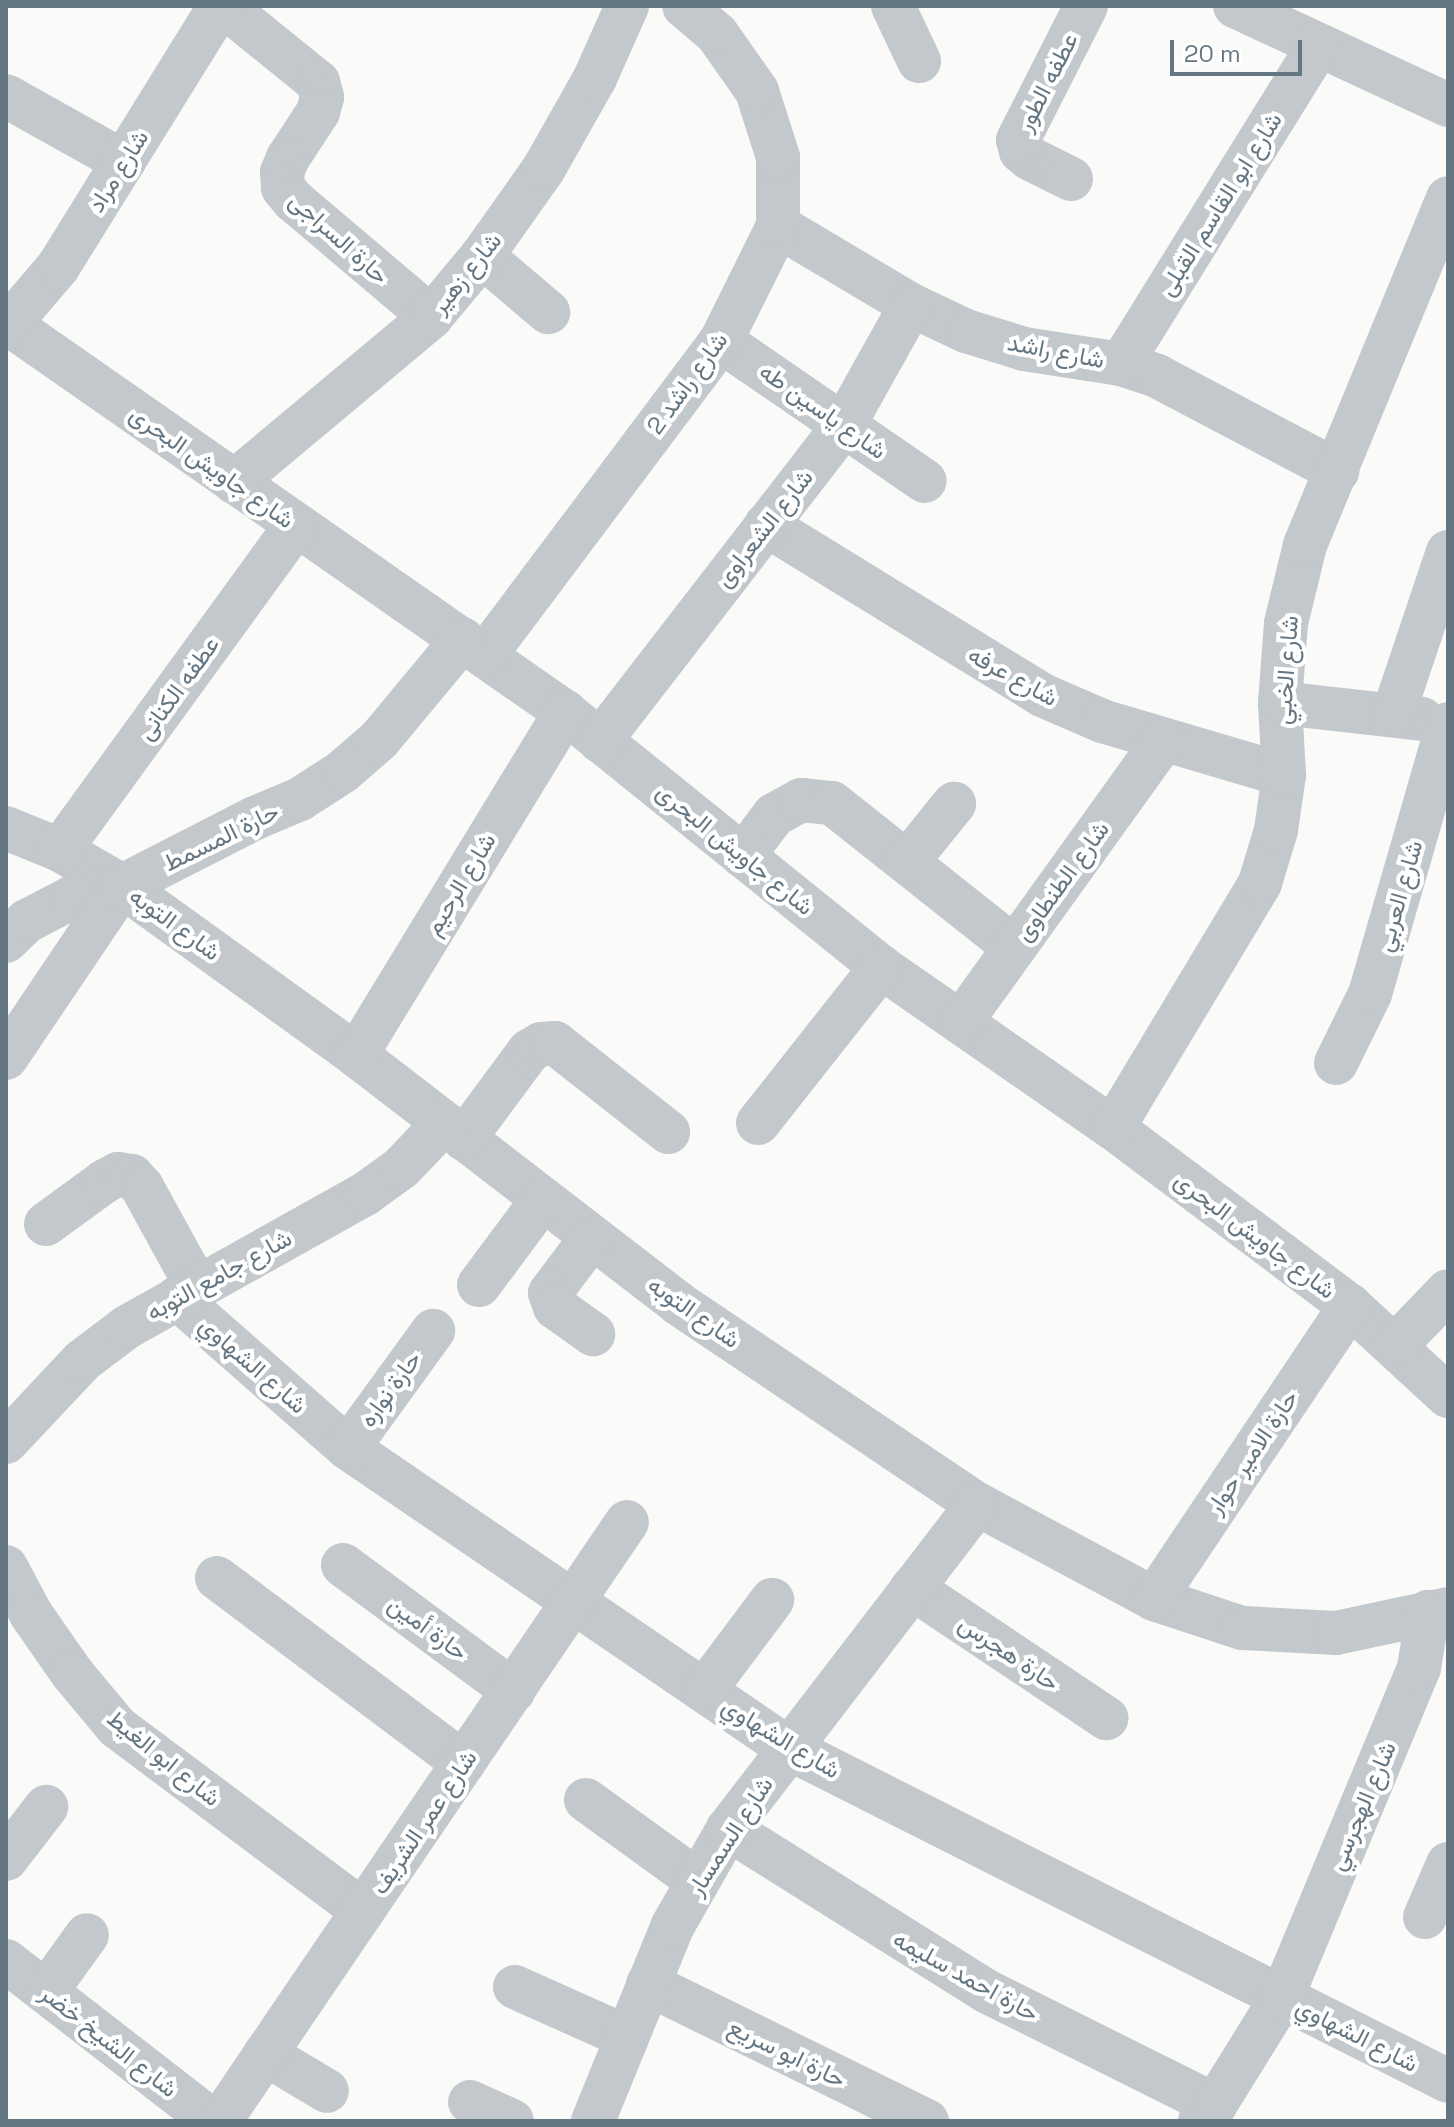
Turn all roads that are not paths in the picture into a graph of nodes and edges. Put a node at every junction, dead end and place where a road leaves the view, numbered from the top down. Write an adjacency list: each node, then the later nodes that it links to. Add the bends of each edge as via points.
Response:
1 (222, 6): 11 (street, شارع مراد); 18 (street, حارة السراجى, via 318,82 318,112 288,158 283,188)
2 (627, 6): 15 (street, شارع زهير, via 595,78 543,170)
3 (684, 6): 14 (street, شارع راشد 2, via 717,34 757,91 778,157)
4 (893, 6): 8 (street)
5 (1086, 6): 12 (street, عطفه الطور, via 1018,140 1029,158)
6 (1235, 6): 7 (street)
7 (1319, 45): 9 (street); 21 (street, شارع ابو القاسم القبلى)
8 (919, 61)
9 (1448, 105)
10 (11, 111): 11 (street)
11 (124, 162): 19 (street, شارع مراد, via 58,267)
12 (1071, 179)
13 (1448, 198): 23 (street, شارع الخبي)
14 (778, 226): 16 (street, شارع راشد); 20 (street, شارع راشد 2)
15 (482, 256): 17 (street); 18 (street, شارع زهير)
16 (911, 305): 21 (street, شارع راشد, via 966,331 1024,349); 22 (street, شارع الشعراوى)
17 (548, 312)
18 (431, 317): 25 (street, شارع زهير)
19 (7, 325): 25 (street, شارع جاويش البحرى)
20 (721, 341): 22 (street, شارع ياسين طه); 29 (street, شارع راشد 2)
21 (1121, 364): 23 (street, شارع راشد, via 1157,376)
22 (844, 425): 24 (street, شارع ياسين طه); 27 (street, شارع الشعراوى)
23 (1337, 471): 30 (street, شارع الخبي, via 1305,545 1286,623)
24 (925, 481)
25 (234, 482): 26 (street, شارع جاويش البحرى)
26 (296, 525): 29 (street, شارع جاويش البحرى); 40 (street, عطفه الكنانى)
27 (766, 525): 34 (street, شارع عرفه, via 1042,695); 35 (street, شارع الشعراوى)
28 (1448, 552): 32 (street)
29 (474, 646): 31 (street, شارع جاويش البحرى); 43 (street, حارة المسمط, via 342,772 300,799)
30 (1280, 703): 32 (street); 36 (street, شارع الخبي)
31 (565, 712): 35 (street, شارع جاويش البحرى); 48 (street, شارع الرحيم)
32 (1393, 715): 33 (street)
33 (1448, 724): 39 (street, شارع العربي)
34 (1164, 740): 36 (street, شارع عرفه); 45 (street, شارع الطنطاوى)
35 (600, 741): 41 (street, شارع جاويش البحرى)
36 (1284, 775): 52 (street, شارع الخبي, via 1276,830 1260,883)
37 (954, 804): 42 (street)
38 (6, 828): 40 (street, شارع التوبه)
39 (1432, 841): 50 (street, شارع العربي)
40 (60, 850): 43 (street, شارع التوبه)
41 (743, 856): 42 (street, via 774,815 801,800 832,803); 46 (street, شارع جاويش البحرى)
42 (907, 862): 45 (street)
43 (122, 886): 44 (street, via 73,897 27,921); 48 (street, شارع التوبه); 49 (street, حارة المسمط)
44 (6, 941)
45 (1014, 947): 47 (street, شارع الطنطاوى)
46 (881, 967): 47 (street, شارع جاويش البحرى); 51 (street)
47 (961, 1022): 52 (street, شارع جاويش البحرى)
48 (356, 1055): 53 (street, شارع التوبه)
49 (6, 1058)
50 (1336, 1063)
51 (758, 1123)
52 (1113, 1128): 61 (street, شارع جاويش البحرى)
53 (454, 1131): 54 (street, شارع جامع التوبه, via 529,1051 555,1043); 55 (street, شارع التوبه); 60 (street, شارع جامع التوبه, via 365,1194)
54 (668, 1132)
55 (543, 1199): 57 (street, شارع التوبه); 58 (street)
56 (46, 1224): 60 (street, شارع الشهاوي, via 105,1181 118,1174 132,1176 142,1187)
57 (592, 1237): 63 (street, via 550,1293 555,1307); 68 (street, شارع التوبه, via 679,1304)
58 (479, 1285)
59 (1448, 1291): 64 (street)
60 (187, 1293): 66 (street, شارع جامع التوبه, via 127,1327 82,1361); 67 (street, شارع الشهاوي)
61 (1350, 1306): 64 (street, شارع جاويش البحرى); 74 (street, حارة الامير حوار)
62 (433, 1331): 67 (street, حارة نواره)
63 (593, 1334)
64 (1395, 1346): 65 (street, شارع جاويش البحرى)
65 (1448, 1396)
66 (6, 1442)
67 (348, 1448): 76 (street, شارع الشهاوي)
68 (977, 1504): 73 (street, شارع السمسار); 74 (street, شارع التوبه)
69 (627, 1522): 76 (street, شارع عمر الشريف)
70 (343, 1565): 78 (street, حارة أمين)
71 (6, 1567): 89 (street, شارع ابو الغيط, via 31,1614 117,1727)
72 (217, 1578): 82 (street)
73 (912, 1588): 80 (street, حارة هجرس); 81 (street, شارع السمسار)
74 (1154, 1599): 77 (street, شارع التوبه, via 1242,1628 1336,1633)
75 (772, 1600): 79 (street)
76 (573, 1603): 78 (street, شارع عمر الشريف); 79 (street, شارع الشهاوي)
77 (1438, 1611): 96 (street, شارع الهجرسي)
78 (513, 1691): 82 (street, شارع عمر الشريف)
79 (704, 1691): 81 (street, شارع الشهاوي)
80 (1106, 1718)
81 (788, 1748): 85 (street, شارع السمسار); 96 (street, شارع الشهاوي)
82 (463, 1763): 89 (street, شارع عمر الشريف)
83 (586, 1800): 88 (street)
84 (46, 1807): 86 (street)
85 (728, 1829): 88 (street, شارع السمسار); 102 (street, حارة احمد سليمه, via 986,1991)
86 (6, 1859)
87 (1448, 1864): 90 (street)
88 (698, 1881): 93 (street, شارع السمسار)
89 (363, 1911): 98 (street, شارع عمر الشريف)
90 (1425, 1917)
91 (87, 1935): 95 (street)
92 (6, 1961): 95 (street, شارع الشيخ خضر)
93 (648, 1984): 97 (street, شارع السمسار); 107 (street, حارة ابو سريع)
94 (515, 1987): 97 (street)
95 (46, 1992): 103 (street, شارع الشيخ خضر)
96 (1282, 1997): 99 (street, شارع الشهاوي); 102 (street, شارع الهجرسي)
97 (627, 2037): 106 (street, شارع السمسار)
98 (265, 2054): 100 (street); 104 (street, شارع عمر الشريف)
99 (1448, 2081)
100 (327, 2091)
101 (470, 2102): 105 (street)
102 (1208, 2113)
103 (212, 2121)
104 (220, 2121)
105 (512, 2121)
106 (593, 2121)
107 (927, 2121)

